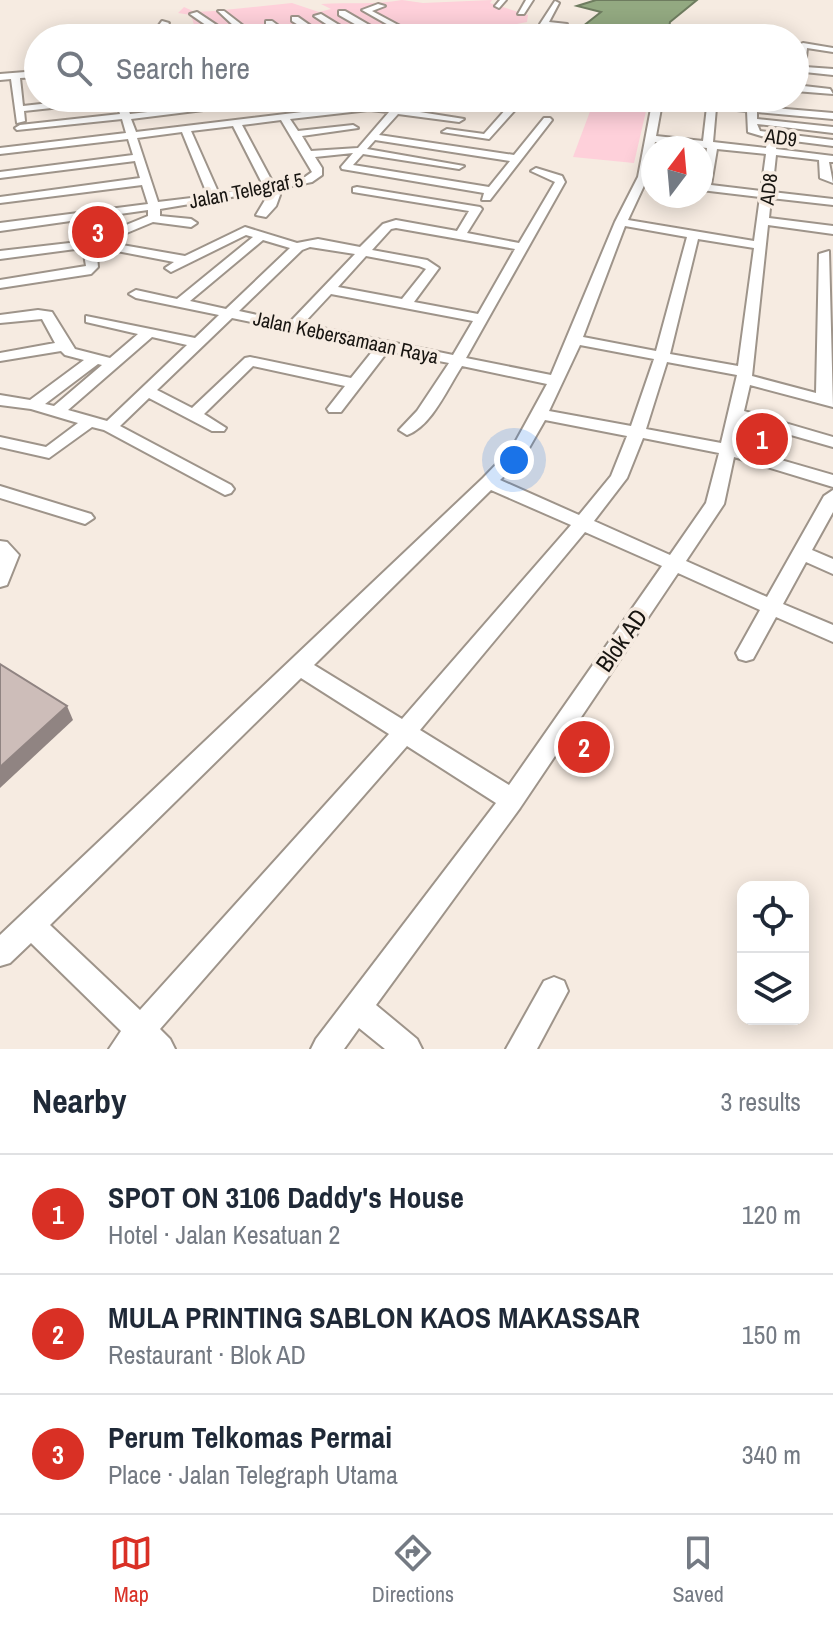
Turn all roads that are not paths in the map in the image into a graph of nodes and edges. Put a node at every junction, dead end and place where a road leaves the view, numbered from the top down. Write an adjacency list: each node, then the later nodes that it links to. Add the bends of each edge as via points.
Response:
1 (530, 0): 4 (street)
2 (555, 4): 17 (street)
3 (381, 6): 16 (street, via 366,10)
4 (521, 12)
5 (221, 13): 9 (street)
6 (342, 13): 15 (street)
7 (194, 14): 11 (street)
8 (318, 16): 14 (street)
9 (231, 19): 11 (street); 12 (street)
10 (295, 19): 13 (street)
11 (209, 23)
12 (237, 24)
13 (303, 24)
14 (333, 24)
15 (363, 24)
16 (398, 24)
17 (544, 24)
18 (809, 45): 19 (street)
19 (833, 50)
20 (809, 61): 21 (street)
21 (833, 61)
22 (809, 67): 27 (street)
23 (24, 75): 24 (street)
24 (15, 76): 25 (street); 31 (street, via 23,91)
25 (0, 77)
26 (809, 80): 27 (street)
27 (832, 82): 28 (street); 30 (street)
28 (809, 86)
29 (809, 101): 30 (street)
30 (830, 103): 44 (street)
31 (19, 109): 32 (street); 51 (street)
32 (24, 109)
33 (124, 112): 45 (street)
34 (170, 112): 45 (street)
35 (327, 112): 46 (street)
36 (394, 112): 61 (street)
37 (399, 112): 47 (street)
38 (465, 112): 47 (street)
39 (508, 112): 56 (street, via 486,137)
40 (655, 112): 59 (street)
41 (712, 112): 64 (street)
42 (752, 112): 49 (street, AD9)
43 (792, 112): 44 (street)
44 (832, 116)
45 (125, 117): 51 (street); 58 (street)
46 (284, 117): 50 (street); 57 (street, Jalan Telegraf 5)
47 (459, 119): 56 (street)
48 (547, 120): 74 (street)
49 (753, 121): 54 (street); 60 (street, AD9, via 753,132)
50 (236, 123): 53 (street); 84 (street)
51 (20, 128): 66 (street)
52 (353, 128): 57 (street)
53 (185, 129): 58 (street); 88 (street)
54 (833, 130)
55 (407, 131): 62 (street)
56 (447, 132): 65 (street)
57 (297, 134): 72 (street, Jalan Telegraf 5)
58 (131, 136): 66 (street); 73 (street)
59 (650, 136)
60 (773, 136): 63 (street, AD9); 71 (street, AD8)
61 (372, 137): 62 (street); 69 (street)
62 (396, 141): 65 (street)
63 (833, 143)
64 (714, 145): 67 (street); 71 (street)
65 (432, 146): 70 (street)
66 (21, 149): 68 (street)
67 (713, 149)
68 (0, 151)
69 (360, 151): 72 (street); 76 (street); 78 (street, via 345,166)
70 (472, 152): 74 (street); 76 (street)
71 (772, 153): 75 (street); 87 (street, AD8)
72 (309, 154): 84 (street, Jalan Telegraf 5, via 317,168 314,177)
73 (139, 157): 79 (street); 81 (street)
74 (519, 159): 86 (street)
75 (829, 159): 80 (street, via 825,178)
76 (459, 166): 82 (street)
77 (536, 171): 105 (street, via 560,180)
78 (376, 173): 82 (street); 91 (street, via 357,190)
79 (0, 175)
80 (833, 180)
81 (145, 181): 89 (street); 92 (street)
82 (443, 183): 86 (street)
83 (713, 187): 87 (street)
84 (271, 188): 88 (street, Jalan Telegraf 5); 93 (street, via 274,200)
85 (641, 190): 95 (street)
86 (492, 191): 91 (street)
87 (770, 194): 90 (street); 94 (street, AD8)
88 (215, 198): 92 (street, Jalan Telegraf 5)
89 (0, 200)
90 (833, 202)
91 (476, 209): 99 (street)
92 (154, 213): 96 (street); 97 (street); 102 (street)
93 (262, 215)
94 (764, 221): 98 (street, AD8); 103 (street, Blok AD)
95 (621, 222): 100 (street); 123 (street)
96 (191, 223)
97 (0, 227)
98 (830, 229): 107 (street)
99 (460, 235): 105 (street); 106 (street, via 391,224)
100 (693, 235): 103 (street); 127 (street)
101 (260, 237): 104 (street); 110 (street); 110 (street, via 244,232)
102 (90, 244): 108 (street); 110 (street); 111 (street, via 92,267 82,273)
103 (762, 246): 132 (street, Blok AD)
104 (298, 247): 106 (street, via 312,242); 116 (street)
105 (523, 247): 119 (street)
106 (363, 252): 112 (street); 115 (street, via 432,266)
107 (829, 254): 121 (street)
108 (0, 255)
109 (171, 268): 110 (street)
110 (195, 271): 114 (street)
111 (0, 284)
112 (328, 289): 115 (street); 120 (street)
113 (136, 294): 114 (street, Jalan Kebersamaan Raya)
114 (180, 303): 116 (street, Jalan Kebersamaan Raya)
115 (405, 304): 119 (street)
116 (231, 313): 120 (street, Jalan Kebersamaan Raya); 124 (street)
117 (0, 319): 126 (street, via 47,315)
118 (91, 319): 122 (street)
119 (483, 319): 130 (street)
120 (295, 325): 125 (street, Jalan Kebersamaan Raya)
121 (828, 326): 136 (street)
122 (149, 332): 124 (street); 131 (street)
123 (575, 340): 127 (street); 133 (street)
124 (197, 343): 135 (street)
125 (385, 345): 130 (street, Jalan Kebersamaan Raya); 134 (street)
126 (64, 346): 128 (street); 129 (street)
127 (662, 356): 132 (street); 148 (street)
128 (0, 357)
129 (95, 359): 131 (street); 138 (street)
130 (458, 360): 133 (street, Jalan Kebersamaan Raya); 147 (street)
131 (113, 363): 140 (street)
132 (744, 375): 136 (street); 142 (street, Blok AD)
133 (556, 381): 141 (street)
134 (354, 383): 139 (street); 143 (street, via 250,361)
135 (147, 391): 143 (street); 145 (street)
136 (828, 400)
137 (3, 401): 138 (street)
138 (33, 405): 140 (street)
139 (335, 409)
140 (58, 411): 144 (street)
141 (540, 414): 148 (street); 153 (street, via 519,451)
142 (736, 414): 150 (street); 151 (street, Blok AD)
143 (194, 415): 146 (street)
144 (90, 421): 145 (street); 149 (street, via 49,453)
145 (110, 427): 154 (street)
146 (218, 428)
147 (407, 430)
148 (636, 434): 151 (street); 158 (street, via 623,469)
149 (0, 442)
150 (833, 442)
151 (729, 450): 152 (street); 161 (street, Blok AD, via 715,504)
152 (833, 481)
153 (489, 482): 158 (street); 167 (street)
154 (225, 489)
155 (0, 492): 157 (street)
156 (831, 508): 160 (street)
157 (85, 518)
158 (582, 524): 161 (street); 168 (street)
159 (0, 547): 163 (street, via 10,555)
160 (802, 553): 162 (street); 164 (street)
161 (674, 565): 164 (street); 169 (street, Blok AD)
162 (833, 567)
163 (0, 580)
164 (769, 607): 165 (street); 166 (street)
165 (833, 634)
166 (746, 653)
167 (299, 666): 168 (street); 170 (street)
168 (404, 733): 169 (street); 174 (street)
169 (512, 800): 173 (street, Blok AD)
170 (31, 925): 171 (street); 174 (street)
171 (0, 953)
172 (554, 991): 177 (street)
173 (358, 1008): 175 (street, Blok AD); 176 (street)
174 (141, 1043)
175 (326, 1049)
176 (407, 1049)
177 (521, 1049)

